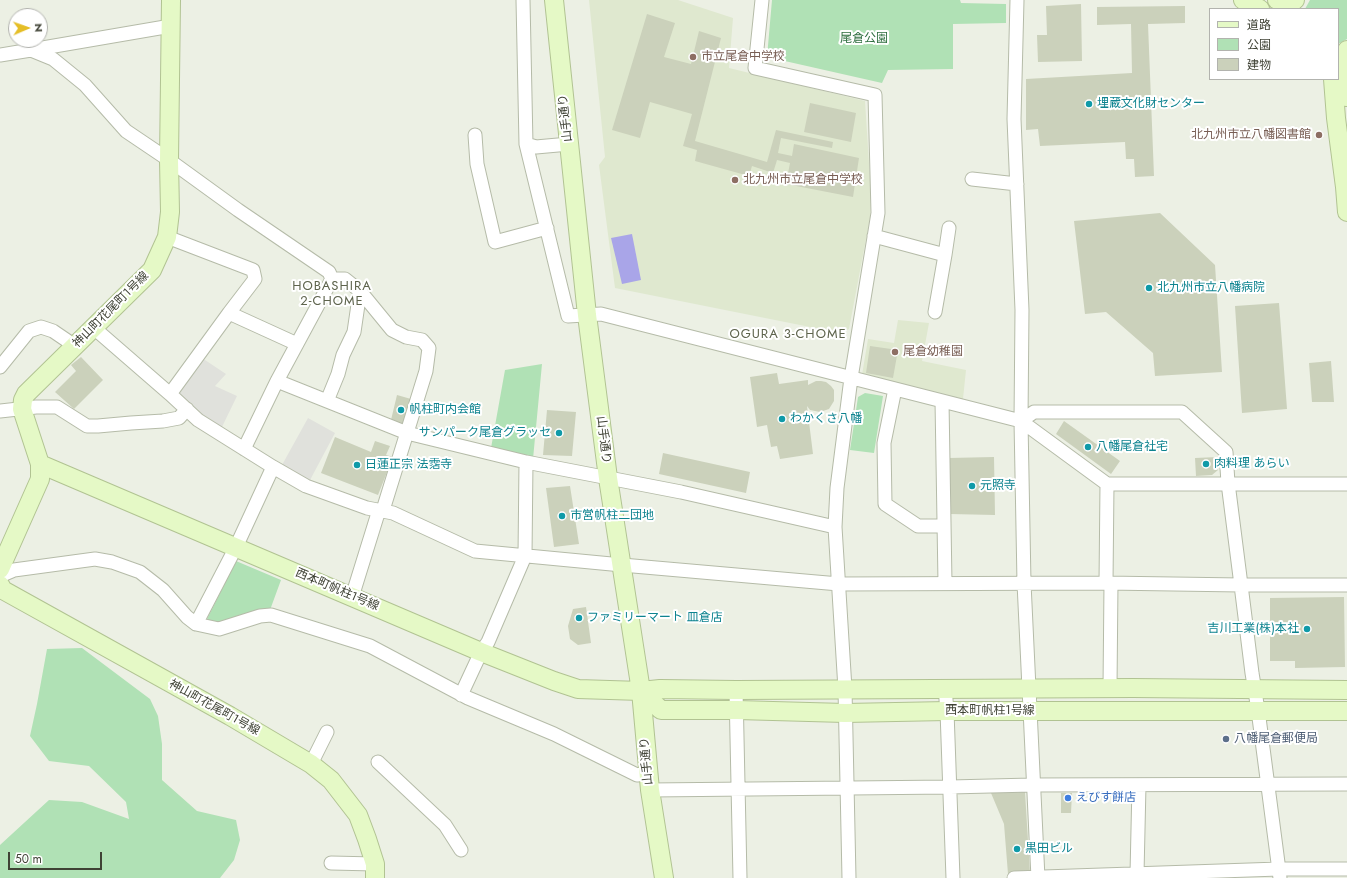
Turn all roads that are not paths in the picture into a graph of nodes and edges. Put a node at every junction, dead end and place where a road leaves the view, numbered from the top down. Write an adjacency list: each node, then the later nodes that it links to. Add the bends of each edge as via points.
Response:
1 (171, 0): 10 (street, 神山町花尾町1号線)
2 (523, 0): 18 (street)
3 (555, 0): 19 (street, 山手通り)
4 (762, 0): 27 (street, via 755,68 875,95 878,213)
5 (1017, 0): 22 (street, via 1014,119)
6 (1243, 0): 9 (street)
7 (1277, 0): 8 (street)
8 (1295, 0)
9 (1258, 8)
10 (171, 26): 12 (street); 20 (street, 神山町花尾町1号線)
11 (1347, 49): 15 (street, via 1344,71)
12 (31, 50): 13 (street); 20 (street, via 53,59 85,85 126,131)
13 (0, 56)
14 (1333, 80): 23 (street)
15 (1347, 112)
16 (1347, 126): 23 (street)
17 (475, 135): 25 (street, via 477,164 495,242)
18 (526, 144): 19 (street, via 536,147); 25 (street)
19 (569, 144): 34 (street, 山手通り)
20 (169, 160): 28 (street, 神山町花尾町1号線, via 170,212); 30 (street, via 329,272)
21 (972, 179): 22 (street)
22 (1017, 184): 48 (street, via 1022,310)
23 (1346, 187): 24 (street)
24 (1347, 212)
25 (547, 228): 34 (street, via 568,316)
26 (949, 228): 29 (street)
27 (874, 236): 29 (street); 39 (street)
28 (166, 237): 33 (street, via 253,270 256,279); 35 (street, 神山町花尾町1号線, via 152,270)
29 (945, 255): 32 (street)
30 (332, 279): 31 (street, via 345,279); 36 (street)
31 (360, 291): 43 (street, via 354,332); 49 (street, via 392,330 406,337 422,340 429,348 426,371)
32 (936, 312)
33 (229, 313): 36 (street); 42 (street)
34 (587, 315): 39 (street, via 601,314); 54 (street, 山手通り)
35 (94, 328): 37 (street, 神山町花尾町1号線); 42 (street)
36 (297, 344): 40 (street)
37 (75, 346): 38 (street, via 53,331 41,327 29,331); 45 (street, 神山町花尾町1号線, via 26,394)
38 (0, 367)
39 (851, 378): 41 (street); 60 (street, via 837,488)
40 (277, 381): 43 (street); 50 (street)
41 (895, 389): 44 (street); 59 (street, via 884,443 885,504 918,526)
42 (170, 394): 46 (street)
43 (327, 401): 49 (street)
44 (942, 401): 48 (street); 59 (street)
45 (22, 409): 46 (street, via 57,407 87,426 162,421 179,418); 47 (street); 52 (street)
46 (187, 409): 50 (street, via 198,420)
47 (0, 411)
48 (1021, 421): 55 (street, via 1034,412 1182,412 1226,452); 56 (street); 67 (street)
49 (408, 433): 51 (street); 58 (street)
50 (244, 449): 53 (street)
51 (526, 462): 54 (street); 62 (street)
52 (40, 464): 61 (street, 西本町帆柱1号線); 64 (street, via 40,480)
53 (273, 467): 58 (street, via 306,486 367,508); 61 (street)
54 (608, 478): 60 (street); 63 (street, 山手通り)
55 (1228, 483): 56 (street); 57 (street); 70 (street)
56 (1107, 484): 68 (street)
57 (1347, 484)
58 (381, 510): 62 (street, via 393,513 475,551); 73 (street)
59 (944, 526): 66 (street)
60 (836, 527): 69 (street)
61 (236, 548): 73 (street, 西本町帆柱1号線); 74 (street)
62 (525, 556): 63 (street); 75 (street, via 488,642)
63 (622, 566): 69 (street); 84 (street, 山手通り)
64 (0, 569)
65 (0, 576): 74 (street, via 14,570 95,559 112,562 140,572 163,590)
66 (944, 583): 67 (street); 69 (street)
67 (1024, 583): 68 (street); 80 (street)
68 (1109, 583): 70 (street); 77 (street)
69 (839, 584): 79 (street)
70 (1241, 585): 71 (street); 81 (street)
71 (1347, 585)
72 (0, 586): 95 (street, 神山町花尾町1号線, via 2,590 230,716)
73 (352, 596): 75 (street, 西本町帆柱1号線)
74 (196, 624): 85 (street, via 219,629 270,615 370,646)
75 (481, 652): 84 (street, 西本町帆柱1号線, via 578,689); 85 (street)
76 (946, 688): 79 (street, 西本町帆柱1号線); 80 (street, 西本町帆柱1号線); 89 (street)
77 (1110, 688): 78 (street, 西本町帆柱1号線); 80 (street, 西本町帆柱1号線)
78 (1133, 688): 81 (street, 西本町帆柱1号線); 87 (street)
79 (845, 689): 82 (street, 西本町帆柱1号線); 92 (street)
80 (1028, 689): 90 (street)
81 (1254, 689): 83 (street, 西本町帆柱1号線); 88 (street)
82 (736, 690): 84 (street, 西本町帆柱1号線); 86 (street)
83 (1347, 690)
84 (641, 691): 86 (street, 西本町帆柱1号線, via 661,710); 96 (street, 山手通り)
85 (461, 695): 96 (street, via 554,734 637,775)
86 (737, 710): 92 (street, 西本町帆柱1号線); 103 (street)
87 (1134, 710): 88 (street, 西本町帆柱1号線); 90 (street, 西本町帆柱1号線)
88 (1258, 710): 91 (street, 西本町帆柱1号線); 100 (street)
89 (947, 711): 90 (street, 西本町帆柱1号線); 92 (street, 西本町帆柱1号線); 101 (street)
90 (1030, 711): 98 (street)
91 (1347, 711)
92 (845, 713): 102 (street)
93 (326, 732): 95 (street)
94 (378, 762): 105 (street, via 446,825)
95 (311, 764): 108 (street, 神山町花尾町1号線, via 331,780 358,815 368,839)
96 (648, 773): 104 (street, 山手通り)
97 (1347, 784): 100 (street)
98 (1032, 785): 99 (street); 101 (street); 116 (street)
99 (1139, 785): 100 (street); 109 (street)
100 (1267, 785): 110 (street)
101 (950, 787): 102 (street); 114 (street)
102 (847, 788): 103 (street); 113 (street)
103 (738, 789): 104 (street); 112 (street)
104 (650, 790): 111 (street, 山手通り)
105 (461, 850)
106 (332, 863): 108 (street)
107 (1347, 869): 110 (street)
108 (375, 871)
109 (1137, 874): 110 (street); 116 (street)
110 (1279, 874)
111 (664, 878)
112 (740, 878)
113 (849, 878)
114 (953, 878)
115 (1014, 878): 116 (street)
116 (1038, 878)

